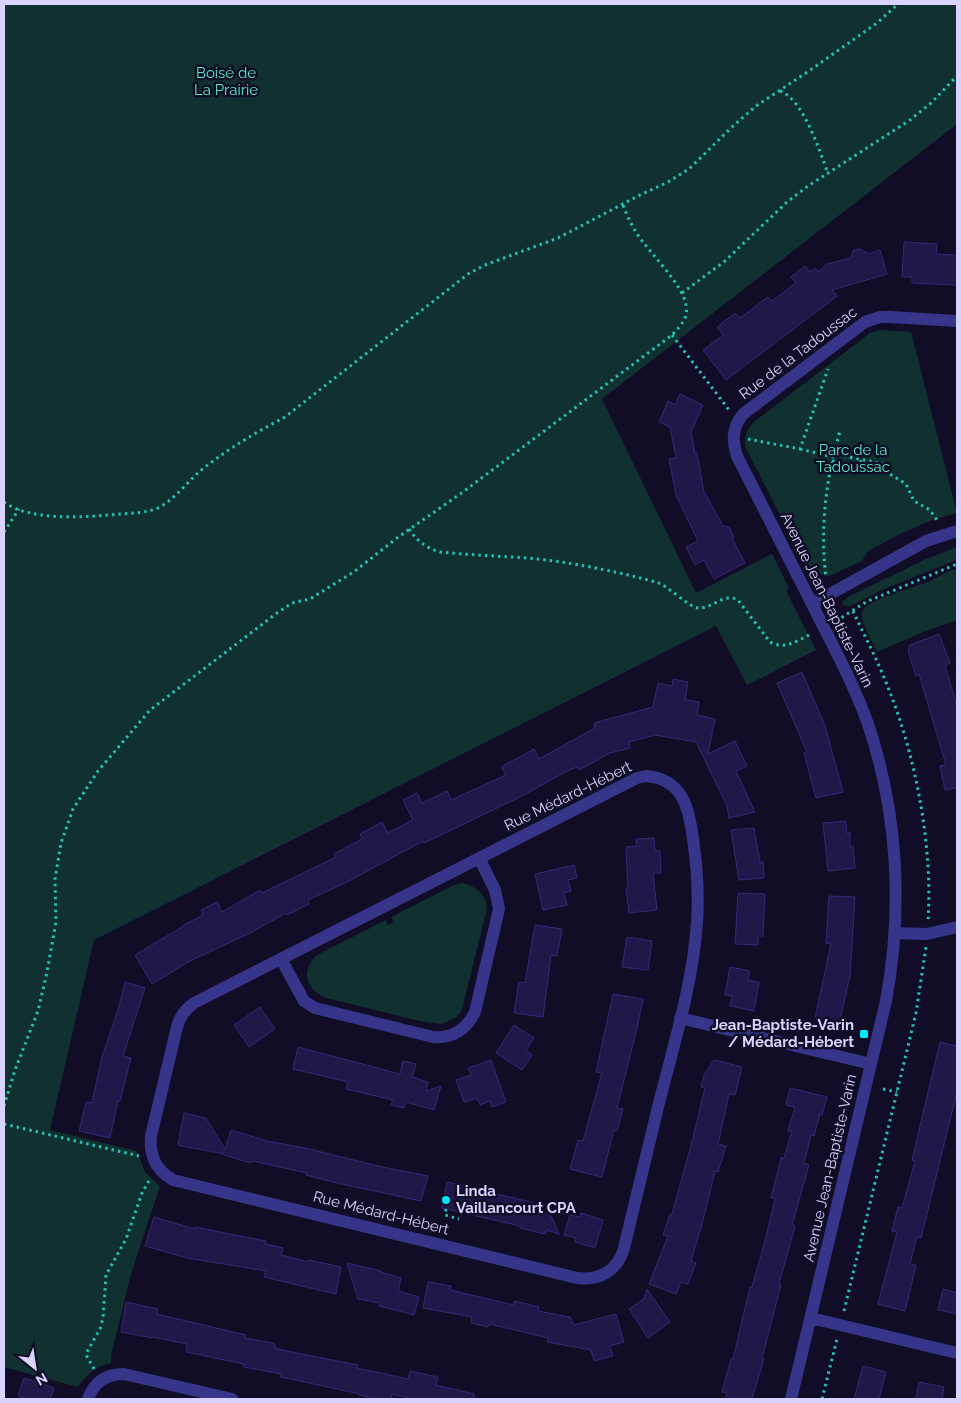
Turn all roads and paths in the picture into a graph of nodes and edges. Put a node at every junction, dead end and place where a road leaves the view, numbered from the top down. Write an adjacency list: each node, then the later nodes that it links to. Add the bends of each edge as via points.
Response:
1 (898, 4): 3 (path, via 877,23)
2 (957, 76): 4 (path, via 910,120)
3 (780, 91): 4 (path, via 798,105); 5 (path, via 756,106 689,169)
4 (828, 174): 6 (path, via 787,202 724,261)
5 (623, 205): 6 (path, via 642,241); 19 (path, via 558,238 468,274 285,417 254,433 202,469 156,509 97,517 63,517)
6 (682, 293): 8 (path, via 686,314 684,322)
7 (957, 321): 12 (street, Rue de la Tadoussac, via 880,317 865,322 743,414 737,422)
8 (672, 335): 10 (path); 21 (path)
9 (830, 364): 13 (path)
10 (730, 411)
11 (840, 431): 14 (path)
12 (739, 438): 13 (path); 26 (street, Avenue Jean-Baptiste-Varin, via 736,456)
13 (800, 450): 14 (path)
14 (833, 457): 15 (path); 16 (path); 25 (path, via 823,517)
15 (862, 458): 16 (path); 17 (path, via 884,464)
16 (860, 468): 17 (path)
17 (881, 471): 20 (path, via 906,484 914,501 930,510)
18 (4, 502): 19 (path)
19 (18, 509): 23 (path)
20 (937, 520)
21 (409, 529): 29 (path, via 419,542 430,549 477,556 528,558 594,568 659,583 697,608 732,597 776,645 785,646); 40 (path, via 325,590 277,612 150,710 98,771 73,809 61,843 55,879 56,922 47,972 38,1011)
22 (957, 531): 26 (street, via 926,541)
23 (4, 532)
24 (957, 564): 27 (path)
25 (826, 578)
26 (812, 604): 33 (street, Avenue Jean-Baptiste-Varin, via 848,676 877,757 893,841)
27 (853, 611): 28 (path); 31 (path, Avenue Jean-Baptiste-Varin, via 890,692 916,780 925,843)
28 (840, 618)
29 (810, 634)
30 (479, 858): 35 (street, Rue Médard-Hébert); 35 (street, via 497,897 498,917 475,1012 467,1025 455,1034 433,1037 315,1008 304,1001); 36 (street, Rue Médard-Hébert, via 637,778 654,777 670,782 688,812 698,886 695,944)
31 (928, 918)
32 (957, 927): 33 (street, via 927,934)
33 (895, 934): 37 (street, Avenue Jean-Baptiste-Varin, via 888,992)
34 (926, 948): 39 (path, via 916,1012)
35 (282, 959): 42 (street, Rue Médard-Hébert, via 194,1003 182,1014 152,1130 150,1145)
36 (680, 1018): 37 (street); 42 (street, Rue Médard-Hébert, via 622,1255 612,1269 595,1278 577,1278 173,1180 158,1169)
37 (871, 1064): 47 (street, Avenue Jean-Baptiste-Varin)
38 (883, 1088): 39 (path)
39 (897, 1092): 46 (path)
40 (4, 1106)
41 (4, 1124): 42 (path)
42 (154, 1161)
43 (150, 1178): 50 (path, via 126,1239 106,1275 103,1318 86,1355)
44 (446, 1209): 45 (path, via 445,1215)
45 (459, 1219)
46 (844, 1312)
47 (811, 1318): 49 (street); 53 (street, Avenue Jean-Baptiste-Varin)
48 (837, 1338): 54 (path)
49 (957, 1353)
50 (94, 1370)
51 (88, 1399): 52 (street, via 100,1381 115,1374 124,1374)
52 (232, 1399)
53 (791, 1399)
54 (822, 1399)

